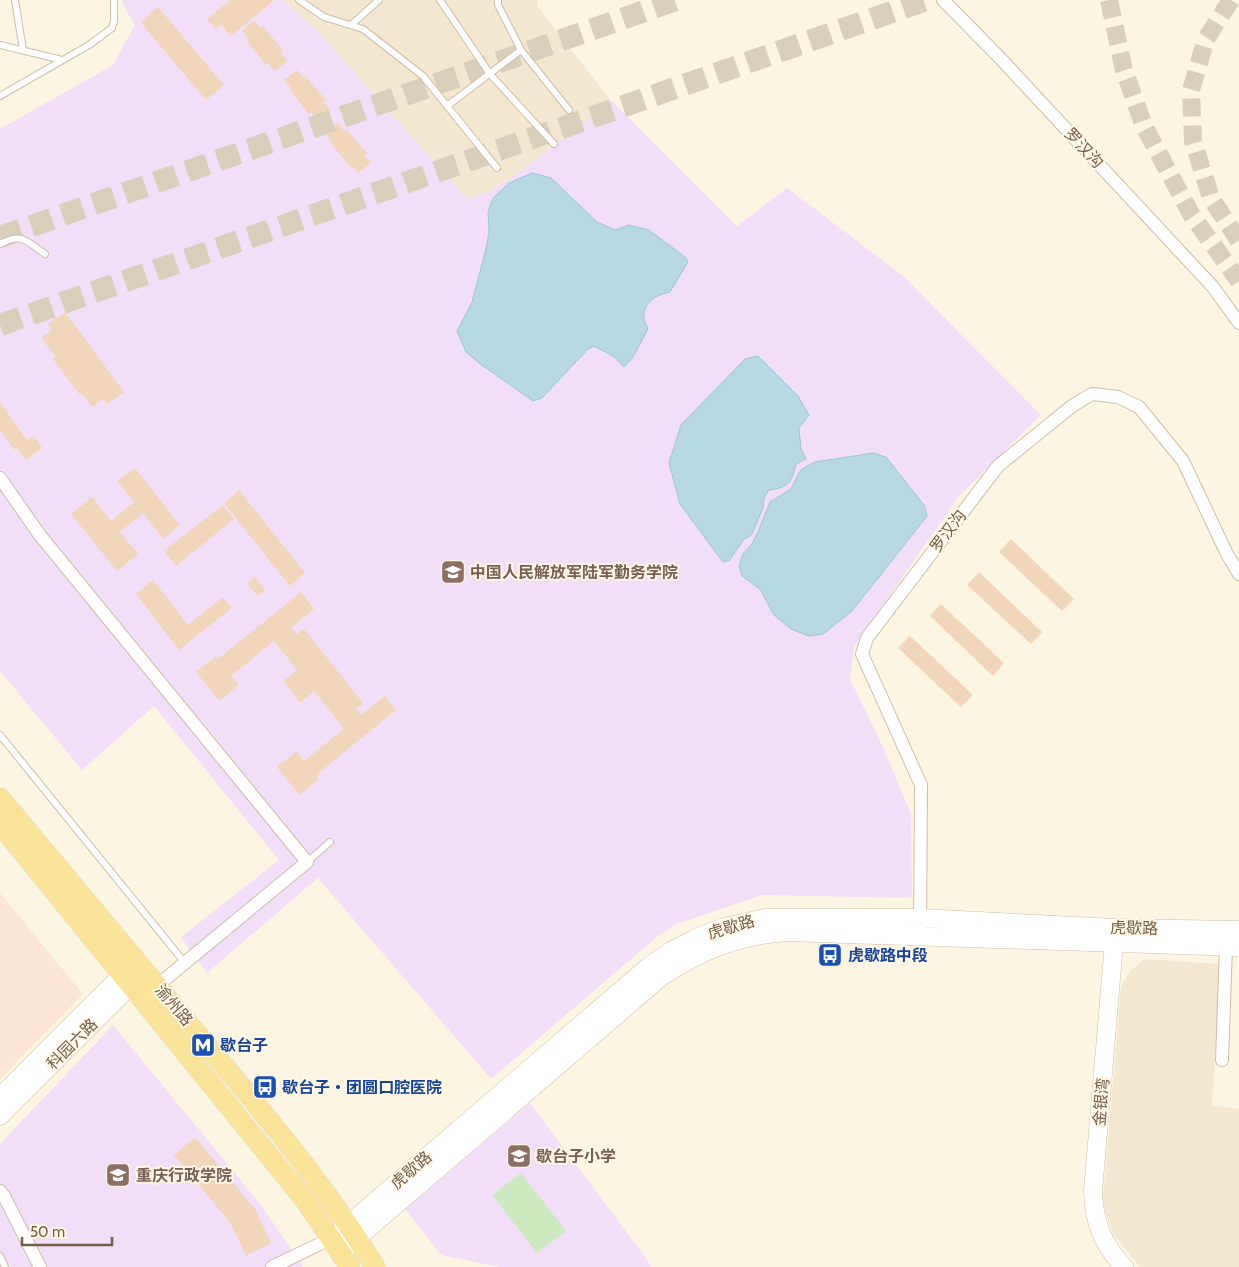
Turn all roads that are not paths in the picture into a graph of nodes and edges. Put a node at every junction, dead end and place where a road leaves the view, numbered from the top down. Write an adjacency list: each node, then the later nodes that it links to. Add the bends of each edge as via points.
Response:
1 (15, 0): 10 (lane)
2 (114, 0): 12 (lane, via 112,28)
3 (299, 0): 8 (lane, via 324,17)
4 (379, 0): 8 (lane)
5 (440, 0): 13 (lane)
6 (498, 0): 11 (lane)
7 (943, 0): 21 (street, 罗汉沟, via 1213,287)
8 (351, 25): 15 (lane, via 363,29 423,76)
9 (0, 45): 10 (lane)
10 (23, 50): 12 (lane)
11 (521, 50): 13 (lane); 16 (lane)
12 (62, 60): 14 (lane)
13 (490, 74): 15 (lane); 17 (lane)
14 (0, 96)
15 (447, 106): 18 (lane)
16 (569, 110)
17 (554, 144)
18 (497, 168)
19 (0, 244): 20 (lane, via 12,238 23,238)
20 (45, 254)
21 (1239, 323)
22 (0, 478): 28 (street, via 40,534)
23 (1239, 574): 29 (street, 罗汉沟, via 1183,461 1139,407 1118,397 1092,394 1072,406 998,466 867,638 862,654 921,785)
24 (0, 735): 34 (lane)
25 (0, 798): 35 (main road, 渝州路)
26 (0, 824): 35 (main road, 渝州路)
27 (330, 842): 28 (lane)
28 (307, 862): 34 (street)
29 (920, 918): 31 (street, 罗汉沟); 32 (main road, 虎歇路); 40 (main road, 虎歇路, via 766,918 724,927 671,951)
30 (1239, 930): 32 (main road, 虎歇路)
31 (920, 936): 32 (main road, 虎歇路); 40 (main road, 虎歇路, via 768,933 726,942 695,956 661,977)
32 (1114, 936): 33 (main road, 虎歇路); 47 (main road, 金银湾, via 1094,1212 1107,1246)
33 (1233, 947): 36 (street)
34 (185, 963): 35 (street)
35 (139, 979): 37 (main road, 科园六路); 38 (main road, 科园六路); 40 (main road, 渝州路, via 258,1106); 41 (main road, 渝州路)
36 (1222, 1060)
37 (0, 1097)
38 (0, 1116)
39 (0, 1191): 44 (street)
40 (353, 1231): 41 (main road, 虎歇路); 46 (main road, 渝州路)
41 (341, 1252): 45 (street)
42 (0, 1256): 43 (lane)
43 (5, 1267)
44 (40, 1267)
45 (272, 1267)
46 (375, 1267)
47 (1124, 1267)

